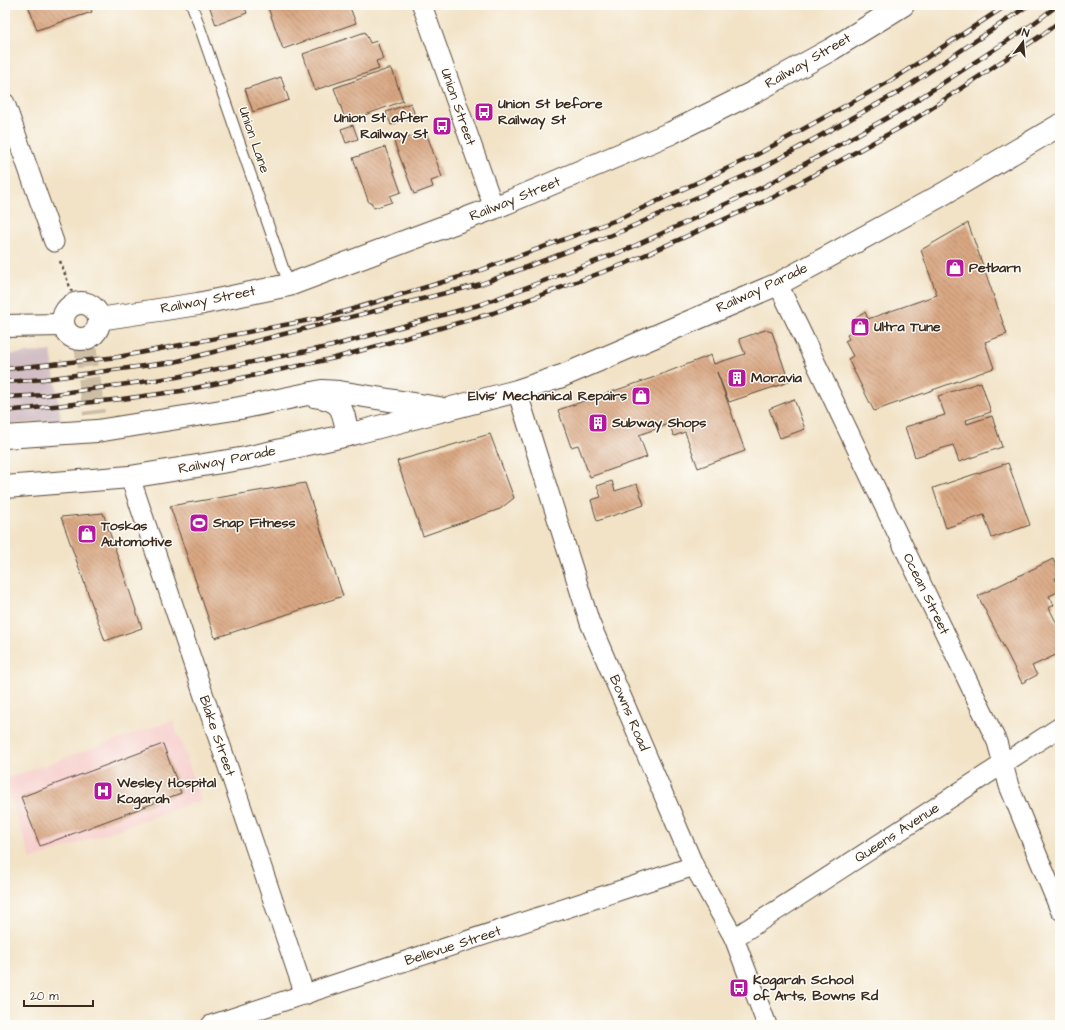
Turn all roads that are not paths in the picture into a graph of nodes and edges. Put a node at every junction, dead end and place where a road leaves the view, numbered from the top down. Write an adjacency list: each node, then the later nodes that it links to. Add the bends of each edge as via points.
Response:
1 (192, 5): 9 (lane, Union Lane)
2 (422, 5): 6 (street, Union Street)
3 (903, 5): 6 (main road, Railway Street, via 832,49 754,92 671,133)
4 (5, 103): 7 (street)
5 (1060, 125): 8 (main road, Railway Parade, via 938,197)
6 (494, 208): 9 (main road, Railway Street)
7 (54, 242)
8 (778, 284): 13 (main road, Railway Parade, via 562,376); 21 (street, Ocean Street, via 997,742)
9 (289, 285): 10 (main road, Railway Street, via 198,304)
10 (99, 319): 11 (main road, via 94,334 84,342 73,337); 11 (main road, via 91,306 76,304 64,314)
11 (63, 325): 12 (main road)
12 (5, 326)
13 (517, 391): 15 (main road, Railway Parade); 22 (street, Bowns Road, via 590,623)
14 (303, 395): 15 (main road, Railway Parade, via 322,391 338,392); 16 (main road, via 321,397 339,404); 17 (main road, Railway Parade, via 240,408 95,422)
15 (445, 409): 16 (main road, Railway Parade)
16 (348, 435): 18 (main road, Railway Parade, via 246,458)
17 (5, 438)
18 (130, 477): 19 (main road, Railway Parade); 25 (street, Blake Street)
19 (5, 486)
20 (1060, 727): 21 (street, Queens Avenue)
21 (1003, 764): 23 (street, Ocean Street, via 1009,786); 24 (street, Queens Avenue)
22 (694, 866): 24 (street, Bowns Road); 25 (street, Bellevue Street)
23 (1060, 910)
24 (734, 938): 27 (street, Bowns Road)
25 (304, 995): 26 (street, Bellevue Street)
26 (211, 1025)
27 (767, 1025)

